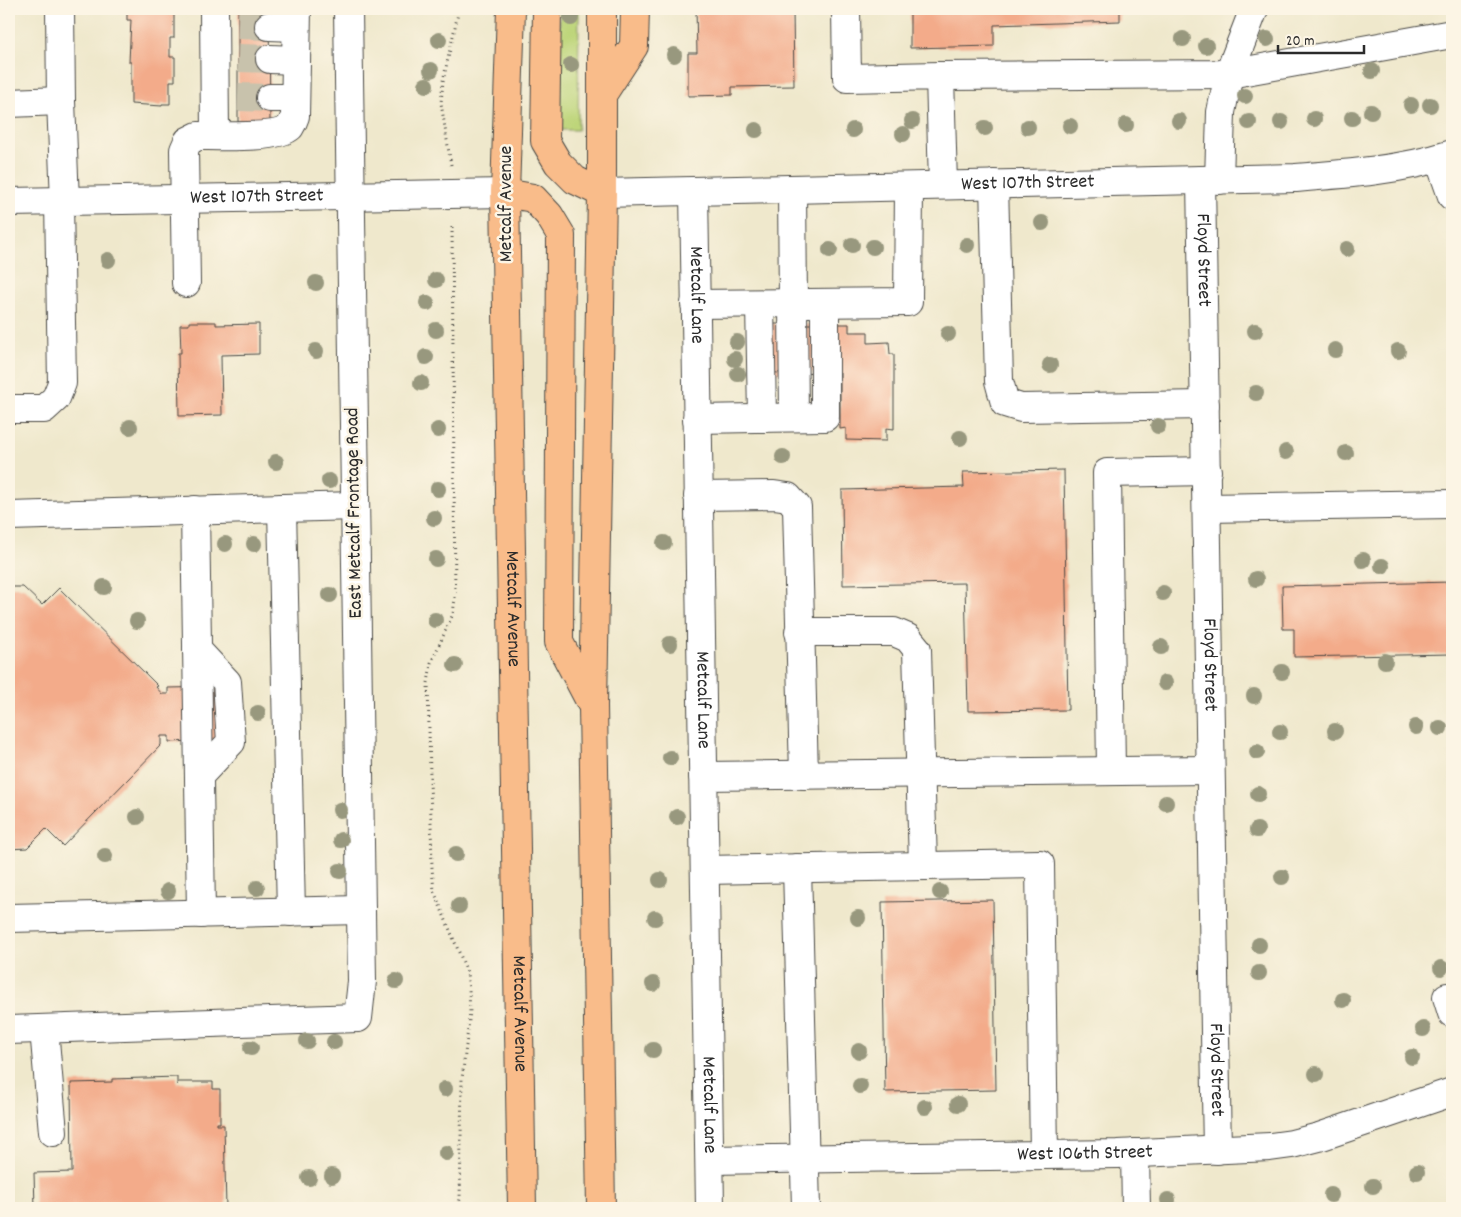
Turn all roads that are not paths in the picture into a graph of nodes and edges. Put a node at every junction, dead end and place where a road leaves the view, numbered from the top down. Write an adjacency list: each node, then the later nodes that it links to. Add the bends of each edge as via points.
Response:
1 (60, 9): 16 (street)
2 (348, 9): 28 (street, East Metcalf Frontage Road)
3 (511, 9): 26 (main road, Metcalf Avenue)
4 (547, 9): 27 (main road, via 545,141 558,163 575,180)
5 (602, 9): 15 (main road)
6 (634, 9): 15 (main road, via 634,46)
7 (846, 9): 14 (street, via 847,78)
8 (1254, 9): 13 (street, Floyd Street)
9 (297, 18): 11 (street); 18 (street, via 283,59 282,98 295,116 291,126 279,133)
10 (222, 20): 18 (street, via 227,97)
11 (270, 26)
12 (1452, 34): 13 (street)
13 (1229, 74): 14 (street); 20 (street, Floyd Street)
14 (940, 76): 22 (street)
15 (602, 95): 27 (main road)
16 (61, 101): 17 (street); 31 (street)
17 (9, 103)
18 (215, 136): 30 (street, via 198,136 188,141 184,150)
19 (1446, 156): 20 (street, West 107th Street, via 1361,173); 29 (street)
20 (1210, 180): 21 (street, West 107th Street); 38 (street, Floyd Street)
21 (994, 184): 22 (street, West 107th Street); 38 (street, via 999,381 1005,403 1020,408)
22 (943, 186): 23 (street, West 107th Street)
23 (908, 187): 24 (street, West 107th Street); 34 (street, via 908,302)
24 (792, 189): 25 (street, West 107th Street); 37 (street)
25 (694, 191): 27 (street, West 107th Street); 35 (street, Metcalf Lane)
26 (505, 193): 28 (street, West 107th Street); 52 (main road, via 533,198 561,235 559,642); 74 (main road, Metcalf Avenue)
27 (602, 193): 52 (main road)
28 (351, 196): 30 (street, West 107th Street); 46 (street, East Metcalf Frontage Road)
29 (1452, 196)
30 (184, 199): 31 (street, West 107th Street); 33 (street)
31 (62, 201): 32 (street, West 107th Street); 39 (street, via 62,383 56,398 44,409)
32 (9, 202)
33 (186, 283)
34 (825, 303): 37 (street); 40 (street, via 826,417)
35 (696, 304): 36 (street); 42 (street, Metcalf Lane)
36 (760, 304): 37 (street); 41 (street)
37 (793, 304): 40 (street)
38 (1205, 405): 43 (street, Floyd Street)
39 (9, 409)
40 (794, 417): 41 (street)
41 (762, 418): 42 (street)
42 (698, 419): 44 (street, Metcalf Lane)
43 (1207, 471): 48 (street, Floyd Street); 53 (street, via 1107,473)
44 (698, 496): 51 (street, via 774,495 788,497 797,507); 57 (street, Metcalf Lane)
45 (1452, 504): 48 (street)
46 (355, 506): 47 (street); 61 (street, East Metcalf Frontage Road)
47 (282, 508): 49 (street); 62 (street)
48 (1208, 508): 54 (street, Floyd Street)
49 (195, 510): 50 (street); 63 (street, via 197,650 227,682 230,742 199,776)
50 (9, 516)
51 (799, 632): 55 (street, via 894,632 908,638 917,649); 56 (street)
52 (592, 706): 75 (main road)
53 (1110, 770): 54 (street); 55 (street)
54 (1210, 770): 69 (street, Floyd Street)
55 (921, 773): 56 (street); 58 (street)
56 (804, 775): 57 (street)
57 (703, 776): 60 (street, Metcalf Lane)
58 (923, 866): 59 (street); 71 (street, via 1040,864)
59 (797, 868): 60 (street); 73 (street)
60 (705, 870): 72 (street, Metcalf Lane)
61 (361, 910): 62 (street); 65 (street, East Metcalf Frontage Road, via 362,980 358,1018)
62 (290, 912): 63 (street)
63 (201, 914): 64 (street)
64 (9, 918)
65 (44, 1029): 66 (street); 68 (street)
66 (9, 1030)
67 (1452, 1092): 69 (street, West 106th Street, via 1292,1144)
68 (53, 1132)
69 (1217, 1150): 70 (street, West 106th Street)
70 (1135, 1153): 71 (street, West 106th Street); 78 (street)
71 (1044, 1155): 73 (street, West 106th Street)
72 (710, 1160): 73 (street, West 106th Street); 76 (street, Metcalf Lane)
73 (805, 1160): 77 (street)
74 (522, 1208)
75 (601, 1208)
76 (710, 1208)
77 (806, 1208)
78 (1136, 1208)

